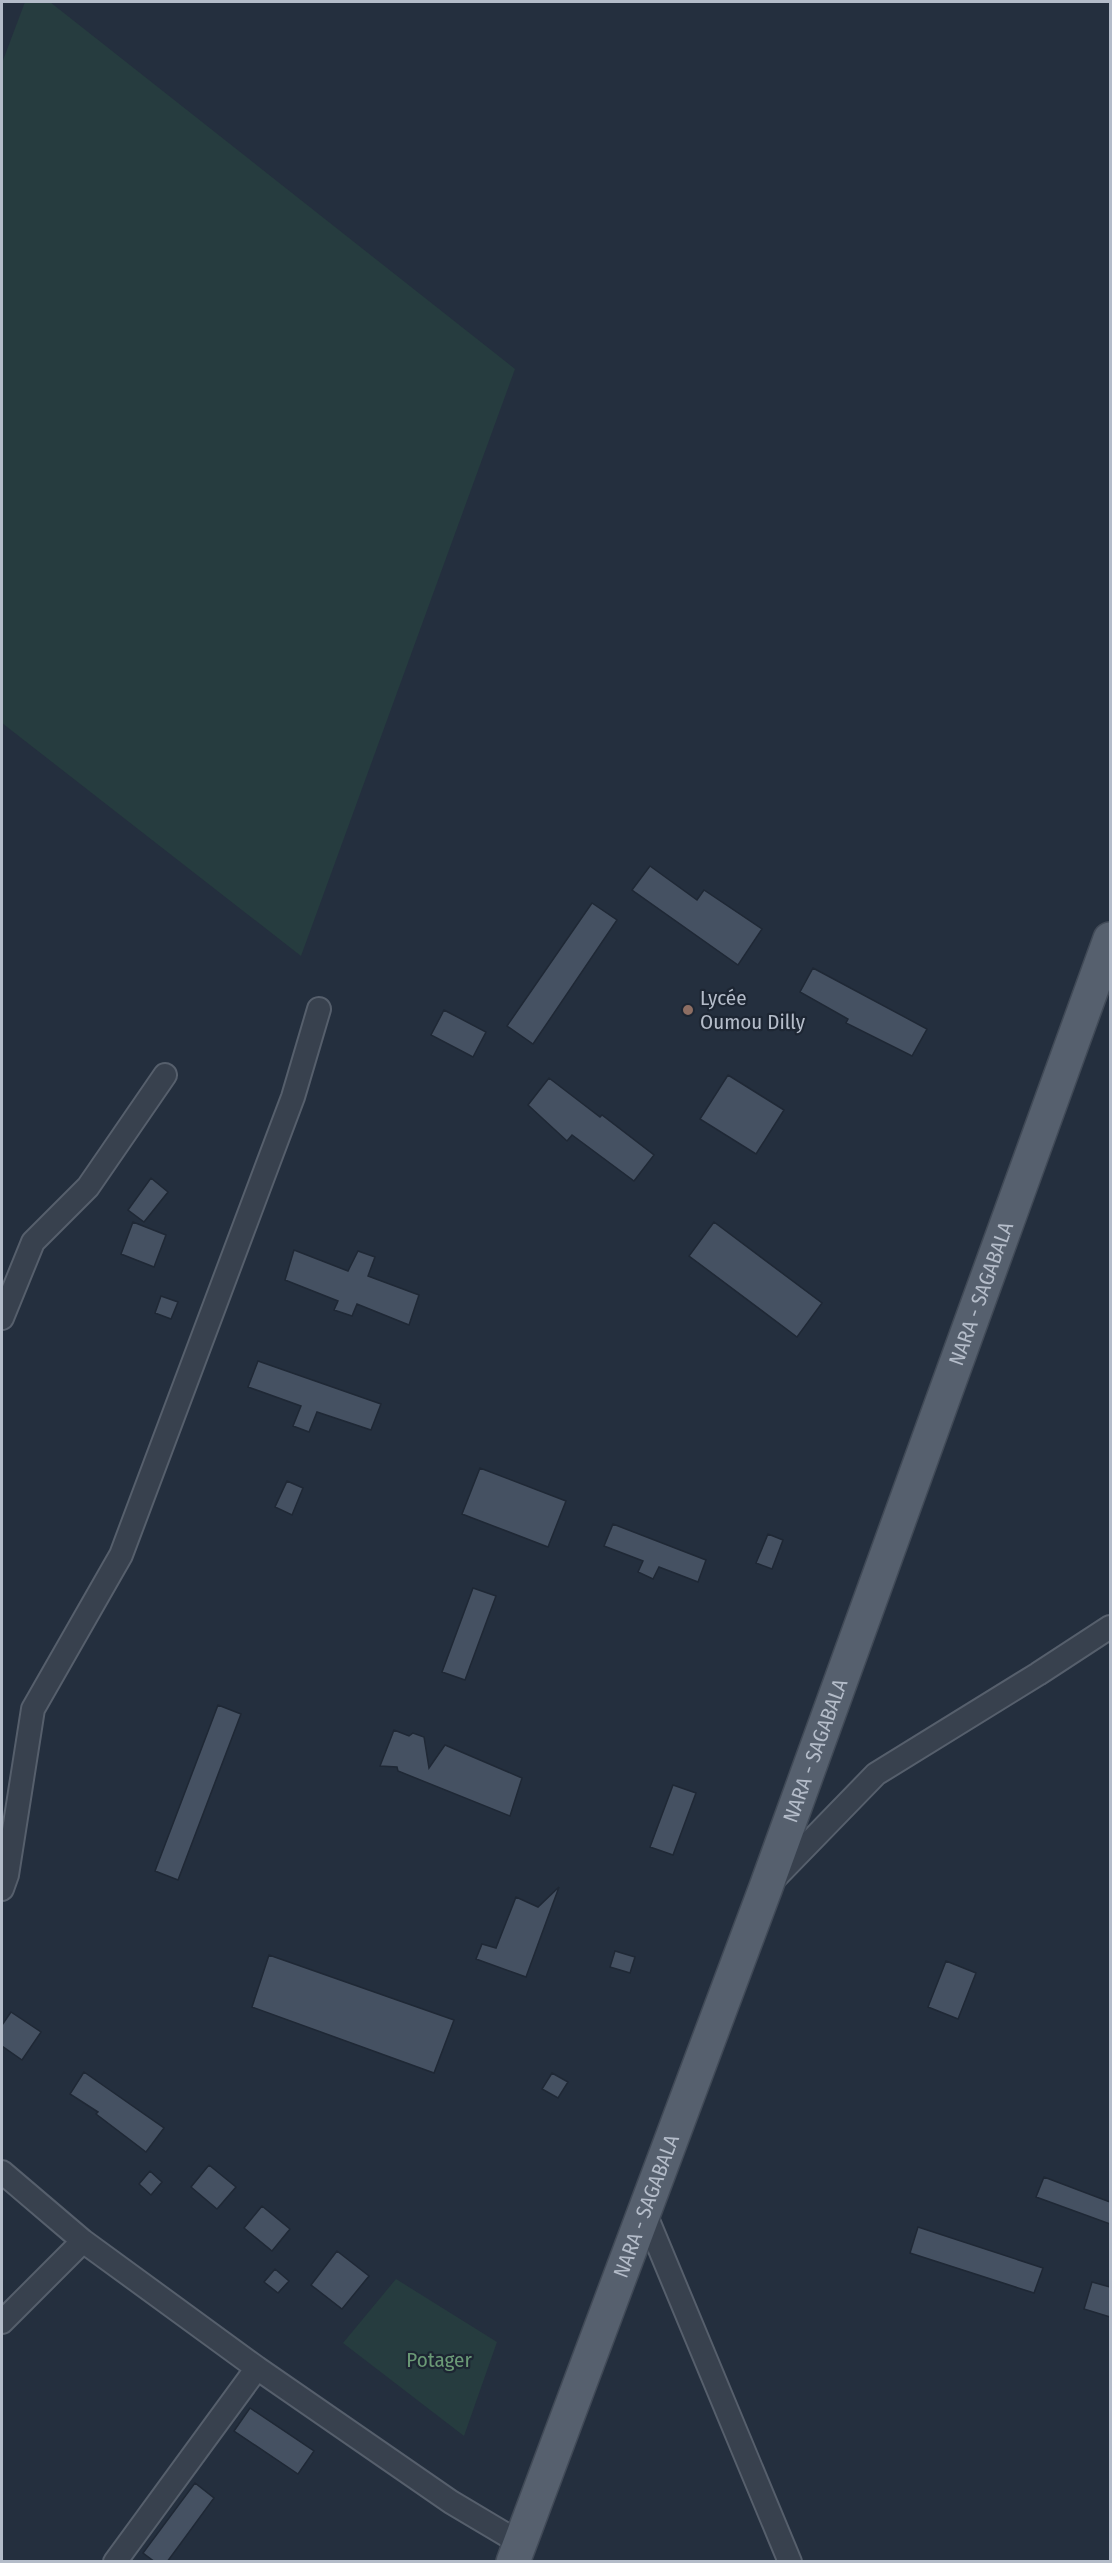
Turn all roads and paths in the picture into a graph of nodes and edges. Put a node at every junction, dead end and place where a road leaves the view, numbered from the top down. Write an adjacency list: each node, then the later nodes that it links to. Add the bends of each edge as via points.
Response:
1 (1110, 939): 6 (main road, NARA - SAGABALA)
2 (319, 1009): 7 (street, via 293,1097 121,1555 33,1709)
3 (165, 1075): 4 (street, via 88,1187 33,1242)
4 (2, 1318)
5 (1110, 1627): 6 (street, via 876,1774)
6 (766, 1887): 9 (main road, NARA - SAGABALA)
7 (2, 1889)
8 (2, 2172): 10 (street)
9 (644, 2211): 13 (main road, NARA - SAGABALA); 15 (street)
10 (82, 2241): 11 (street); 12 (street)
11 (2, 2322)
12 (257, 2368): 13 (street, via 451,2502); 14 (street)
13 (516, 2552)
14 (115, 2562)
15 (790, 2562)

